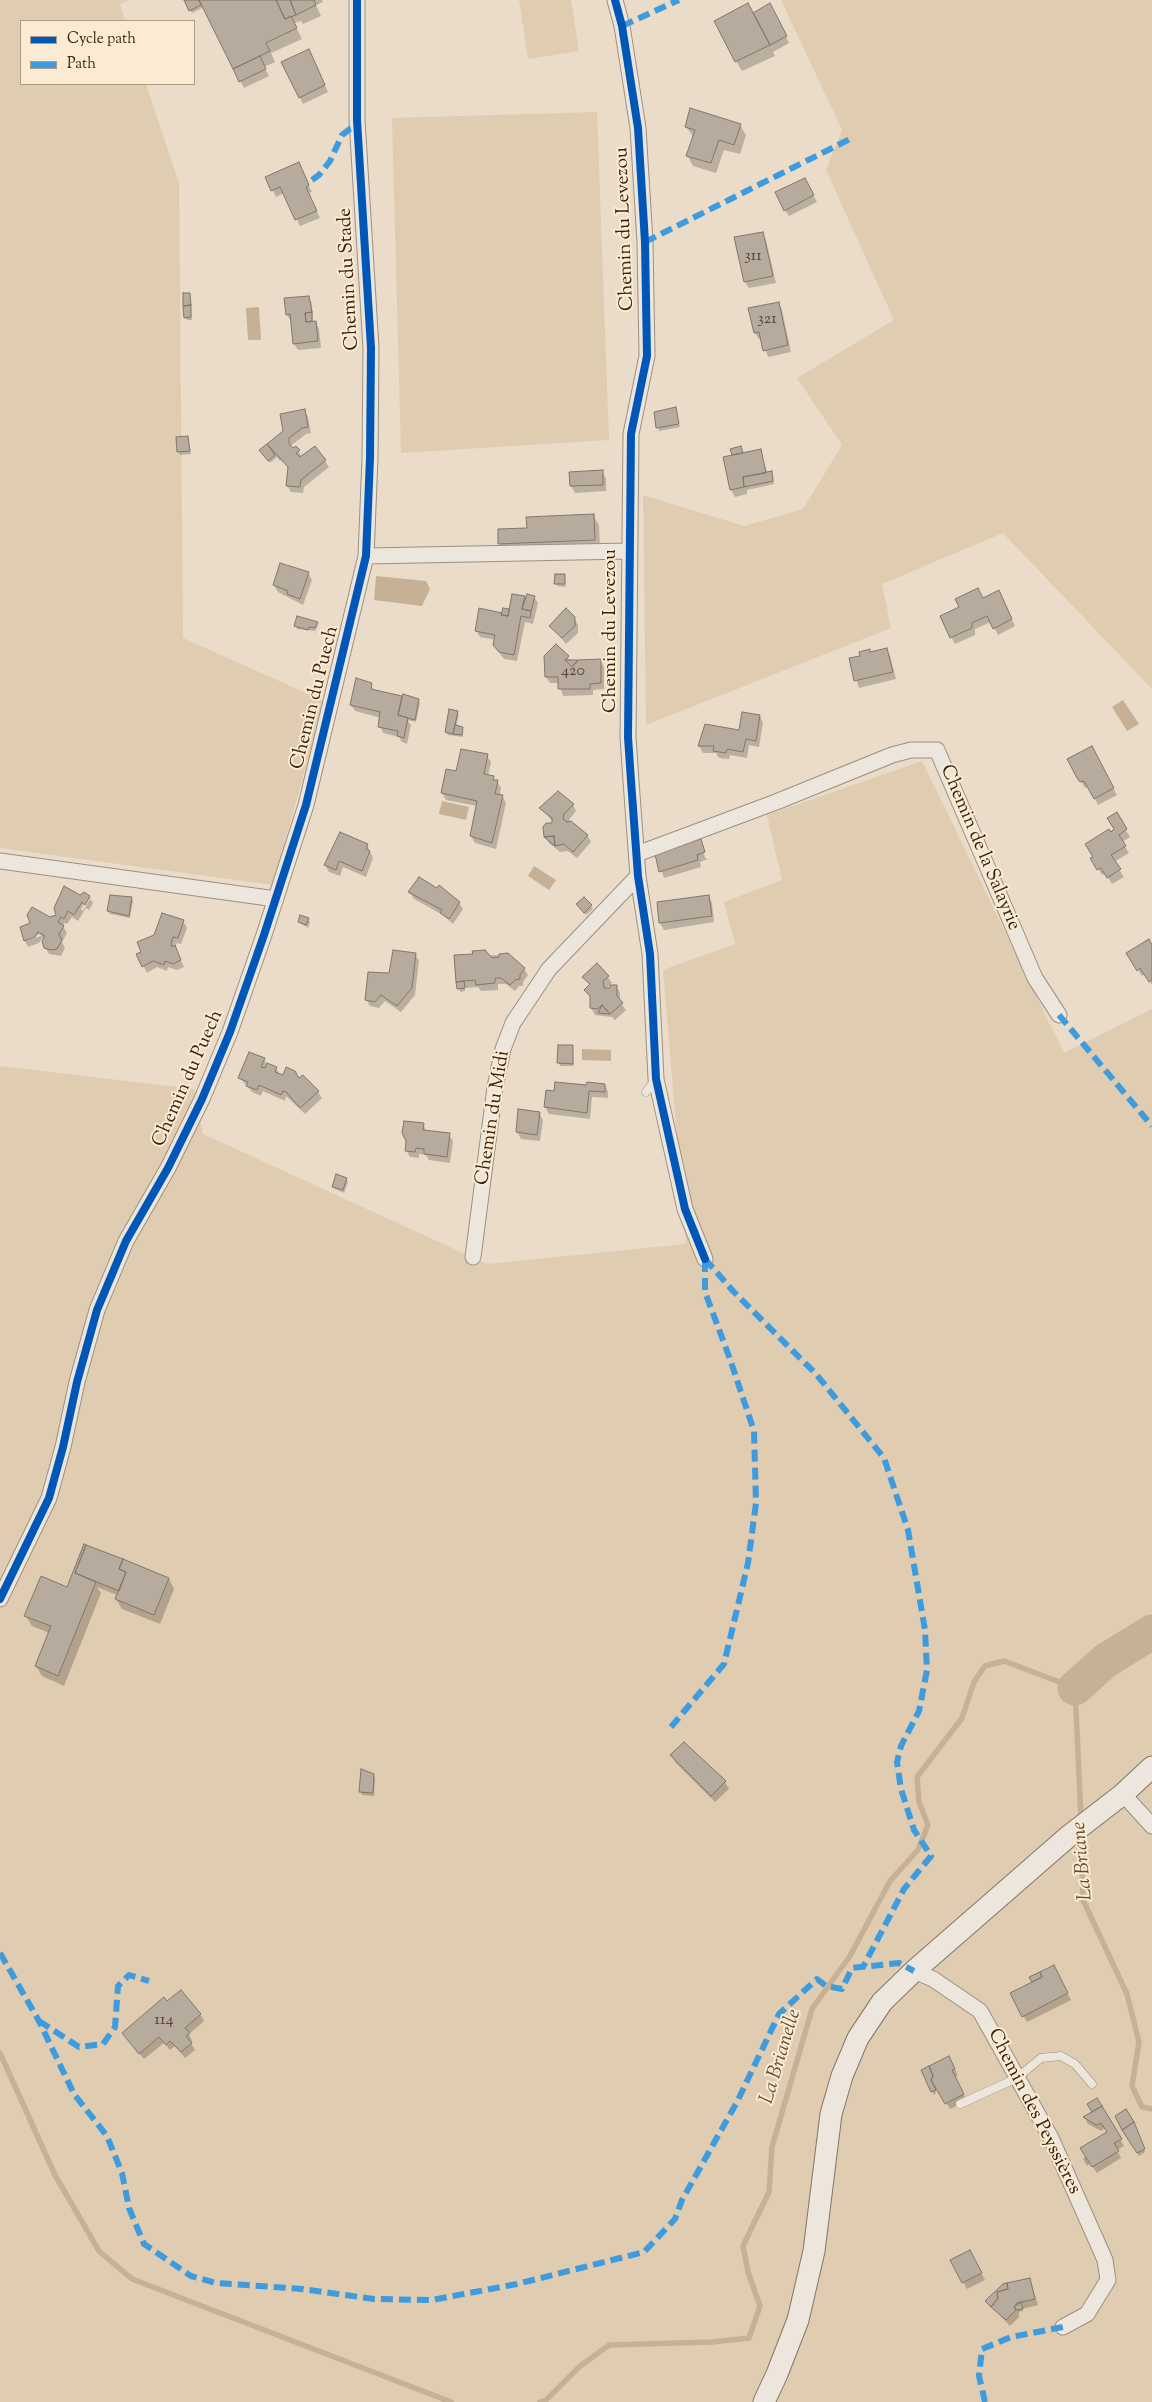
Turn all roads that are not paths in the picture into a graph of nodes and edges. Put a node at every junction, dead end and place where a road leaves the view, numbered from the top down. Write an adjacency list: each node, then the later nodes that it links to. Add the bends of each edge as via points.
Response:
1 (357, 0): 4 (street, Chemin du Stade, via 357,120 371,348)
2 (615, 0): 3 (street, Chemin du Levezou, via 638,128 645,242 647,356 631,434)
3 (629, 552): 4 (street); 5 (street, Chemin du Levezou, via 628,737)
4 (366, 556): 8 (street, Chemin du Puech, via 306,804)
5 (638, 854): 7 (street, Chemin du Levezou); 9 (street, Chemin de la Salayrie, via 892,755 912,750 937,750 1035,978)
6 (0, 861): 8 (street)
7 (638, 876): 10 (street, Chemin du Levezou, via 650,954); 12 (street, Chemin du Midi, via 549,969 513,1023 503,1049 495,1087)
8 (276, 899): 14 (street, Chemin du Puech, via 230,1032 202,1100 126,1241 97,1310 77,1382 64,1447 48,1498)
9 (1058, 1015)
10 (656, 1079): 11 (lane); 13 (street, Chemin du Levezou, via 684,1209)
11 (646, 1092)
12 (473, 1257)
13 (705, 1259)
14 (0, 1599)
15 (1152, 1767): 16 (main road)
16 (1123, 1794): 17 (street); 18 (main road, via 1070,1835)
17 (1152, 1826)
18 (914, 1970): 19 (street, Chemin des Peyssières, via 980,2011); 23 (main road, via 882,2002 858,2038 842,2076 831,2114 814,2251 800,2312)
19 (1017, 2078): 20 (lane, via 1041,2058 1061,2056 1075,2064); 21 (lane); 22 (street, Chemin des Peyssières, via 1051,2138 1105,2260 1108,2280 1087,2314)
20 (1092, 2084)
21 (960, 2104)
22 (1064, 2327)
23 (764, 2402)

